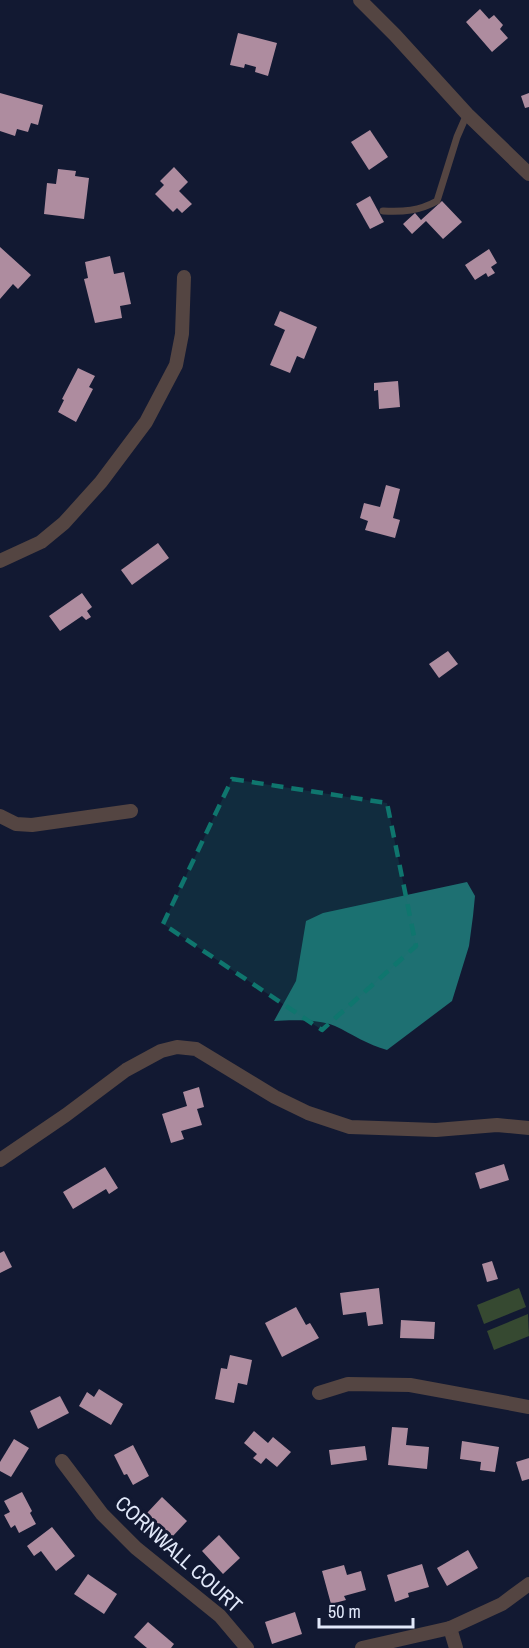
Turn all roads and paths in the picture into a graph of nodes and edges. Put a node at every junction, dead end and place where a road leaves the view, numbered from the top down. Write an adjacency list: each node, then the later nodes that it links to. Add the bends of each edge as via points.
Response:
1 (360, 0): 2 (street)
2 (467, 114): 3 (street); 4 (lane, via 437,201 406,212)
3 (529, 174)
4 (383, 211)
5 (184, 277): 6 (street, via 182,334 176,364 146,422 64,523 41,542)
6 (0, 561)
7 (131, 811): 8 (street, via 32,825 16,824)
8 (0, 816)
9 (529, 1128): 10 (street, via 350,1127 275,1097 196,1049 177,1047 133,1066)
10 (0, 1160)
11 (319, 1393): 12 (street, via 348,1384 398,1385)
12 (529, 1407)
13 (63, 1461): 16 (street, CORNWALL COURT, via 102,1514 136,1548 220,1616)
14 (529, 1584): 15 (street, via 502,1604)
15 (450, 1628): 17 (street); 18 (street)
16 (247, 1648)
17 (362, 1648)
18 (456, 1648)

